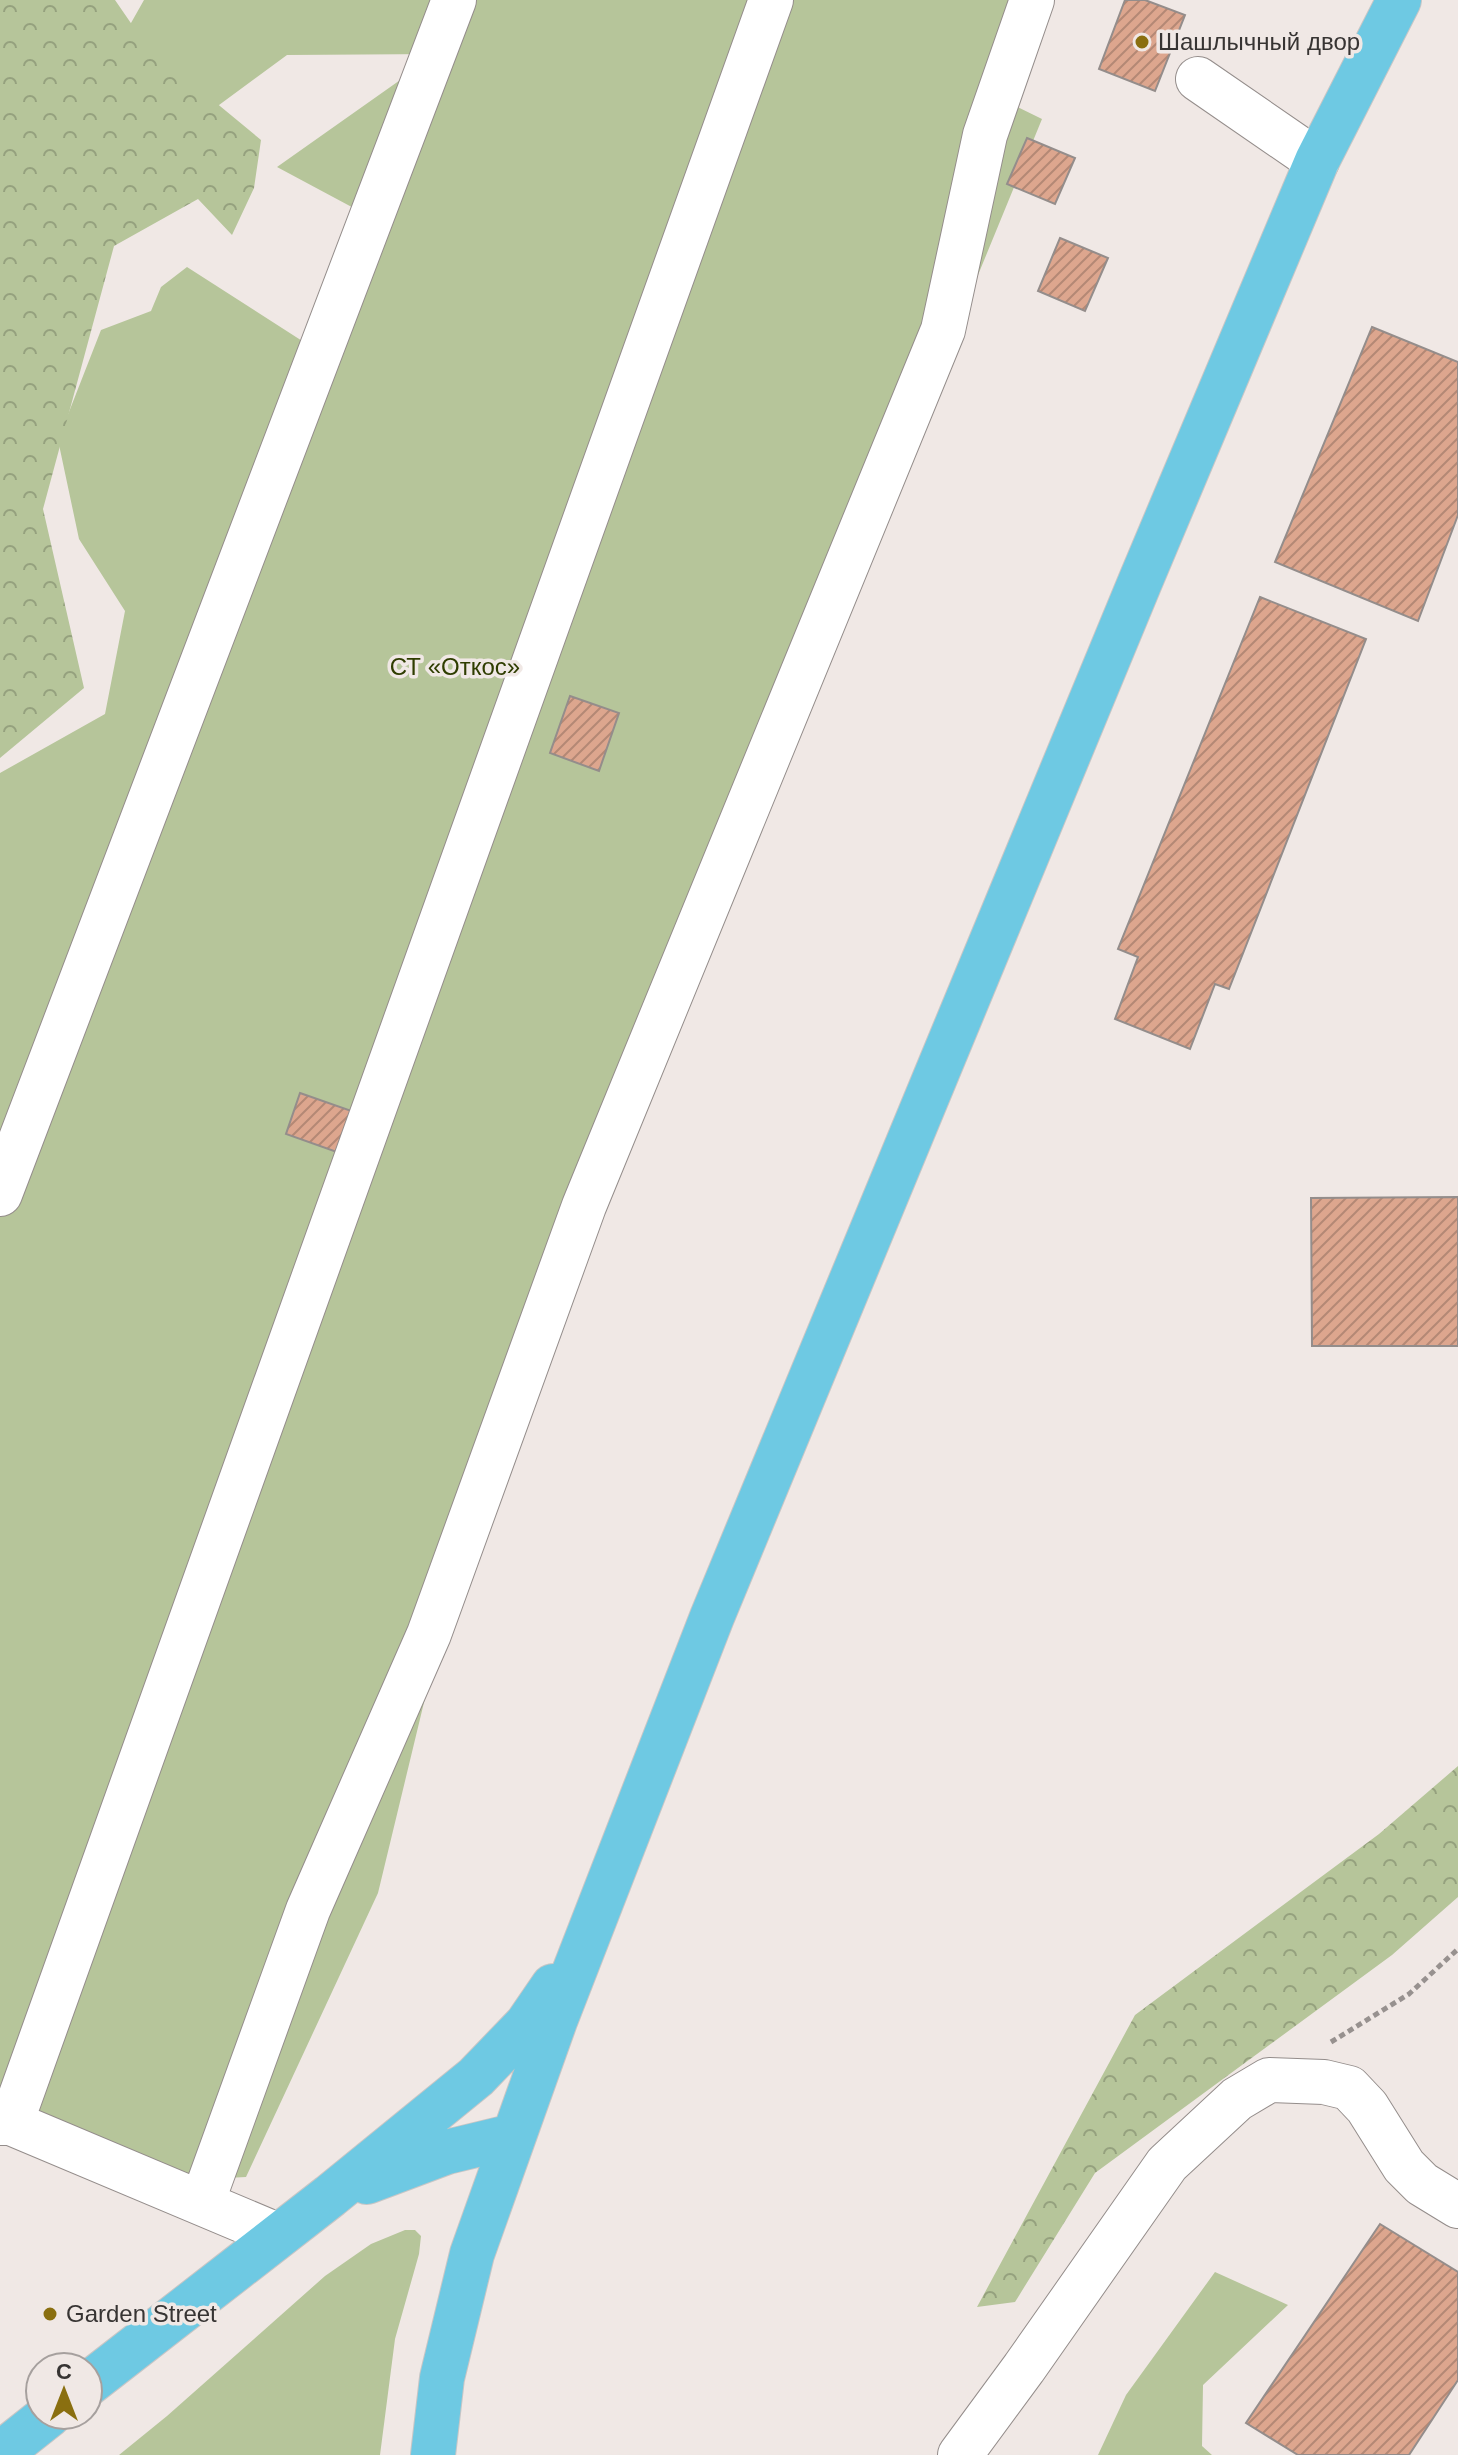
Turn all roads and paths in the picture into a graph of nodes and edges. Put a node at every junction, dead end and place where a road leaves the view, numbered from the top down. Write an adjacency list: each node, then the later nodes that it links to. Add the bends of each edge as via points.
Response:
1 (454, 0): 7 (street)
2 (771, 0): 11 (street)
3 (1032, 0): 14 (street, via 985,135 943,330 584,1206 429,1634 308,1910)
4 (1398, 0): 6 (main road)
5 (1198, 79): 6 (street)
6 (1317, 161): 8 (main road, via 718,1602)
7 (0, 1194)
8 (590, 1932): 12 (main road); 13 (main road, via 527,2024 476,2077)
9 (1458, 1949): 10 (path, via 1409,1994)
10 (1269, 2080): 15 (street, via 1349,2088 1404,2166); 21 (street, via 1237,2099 1167,2164)
11 (5, 2123): 14 (street)
12 (513, 2136): 13 (main road, via 447,2152); 20 (main road, via 472,2254 442,2378)
13 (330, 2196): 16 (main road)
14 (202, 2203): 16 (street)
15 (1458, 2206)
16 (277, 2235): 17 (main road)
17 (104, 2371)
18 (29, 2431): 19 (main road)
19 (0, 2454)
20 (433, 2455)
21 (960, 2455)

